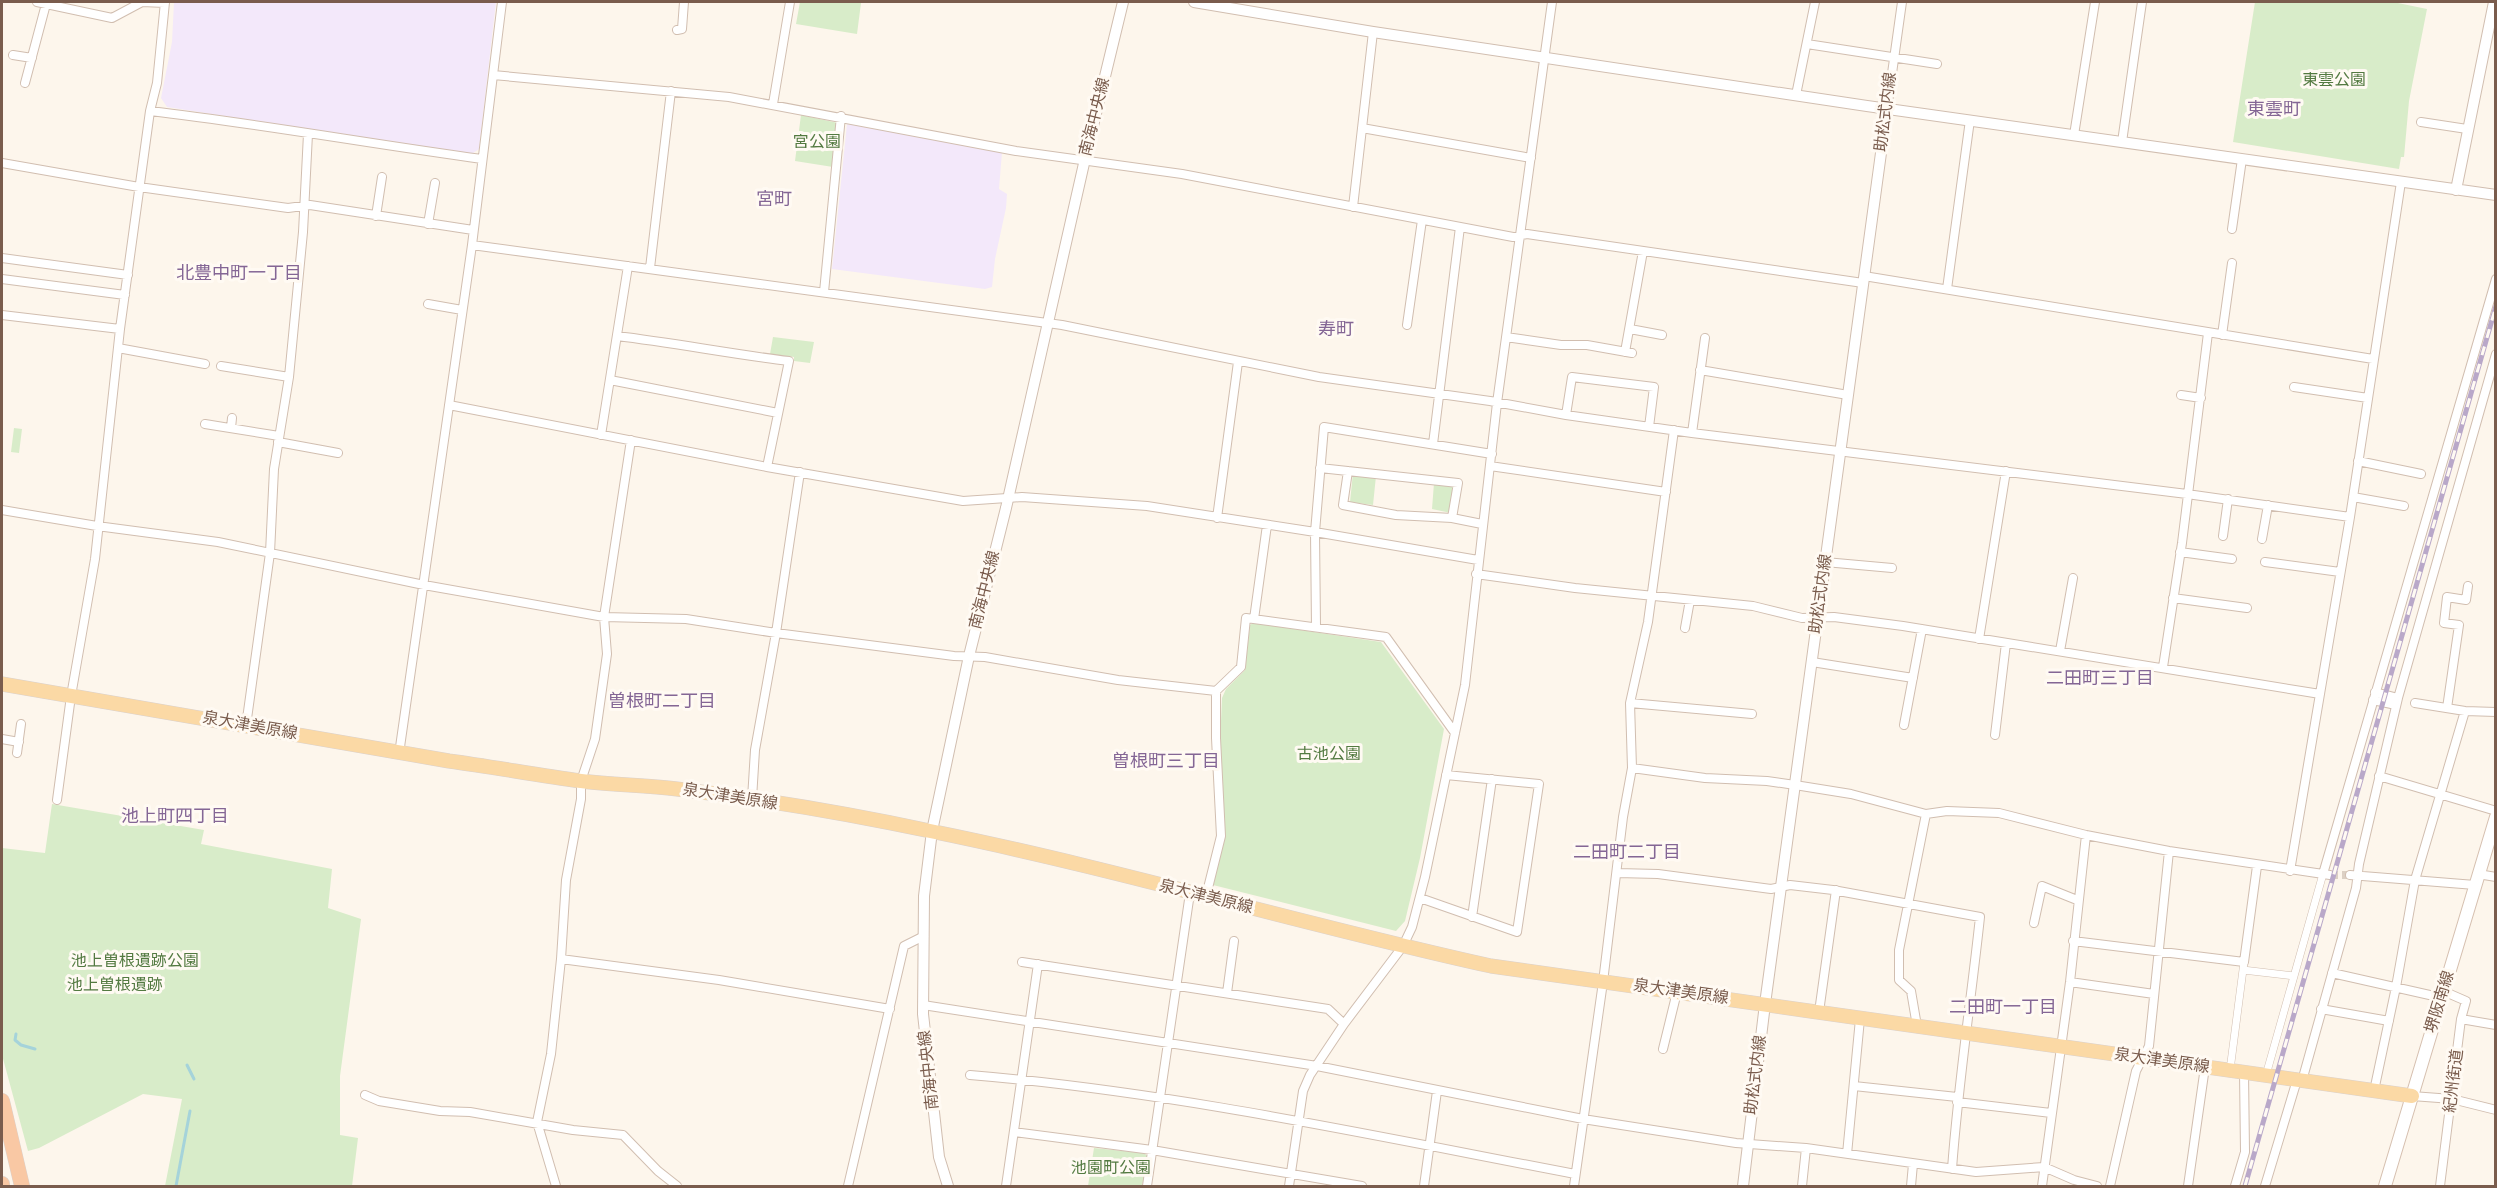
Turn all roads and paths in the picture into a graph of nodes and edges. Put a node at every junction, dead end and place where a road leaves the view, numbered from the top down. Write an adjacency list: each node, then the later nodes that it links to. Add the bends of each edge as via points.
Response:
1 (165, 2): 13 (street, via 142,2 112,18); 28 (street, via 157,83)
2 (502, 2): 22 (street)
3 (684, 2): 14 (street, via 682,29)
4 (790, 2): 26 (street)
5 (1124, 2): 39 (street, 南海中央線)
6 (1194, 2): 15 (street)
7 (1552, 2): 18 (street)
8 (1815, 2): 16 (street)
9 (1902, 2): 20 (street, 助松式内線)
10 (2095, 2): 35 (street)
11 (2142, 2): 36 (street)
12 (2494, 2): 33 (street)
13 (41, 3): 19 (street)
14 (677, 30)
15 (1373, 32): 18 (street); 32 (street)
16 (1807, 44): 20 (street); 25 (street)
17 (13, 55): 19 (street)
18 (1543, 57): 25 (street); 37 (street)
19 (32, 58): 23 (street)
20 (1893, 58): 21 (street); 27 (street, 助松式内線)
21 (1936, 64)
22 (493, 75): 24 (street); 38 (street)
23 (25, 83)
24 (671, 91): 26 (street); 62 (street)
25 (1796, 95): 27 (street)
26 (773, 104): 29 (street)
27 (1887, 109): 30 (street); 66 (street, 助松式内線)
28 (150, 111): 34 (street); 45 (street)
29 (841, 116): 39 (street, via 1016,151); 68 (street)
30 (1970, 120): 35 (street); 67 (street)
31 (2421, 122): 33 (street)
32 (1362, 128): 37 (street); 49 (street)
33 (2467, 129): 46 (street)
34 (308, 134): 38 (street); 48 (street)
35 (2074, 135): 36 (street)
36 (2122, 142): 40 (street)
37 (1531, 158): 56 (street)
38 (482, 159): 55 (street)
39 (1085, 159): 49 (street); 73 (street, 南海中央線)
40 (2242, 159): 43 (street); 54 (street)
41 (2, 163): 45 (street)
42 (382, 177): 50 (street)
43 (2400, 182): 46 (street); 85 (street)
44 (435, 183): 52 (street)
45 (139, 187): 48 (street, via 288,208); 63 (street)
46 (2456, 190): 47 (street)
47 (2496, 195)
48 (304, 206): 50 (street); 90 (street)
49 (1353, 207): 51 (street)
50 (376, 216): 52 (street)
51 (1422, 220): 53 (street); 74 (street)
52 (428, 224): 55 (street)
53 (1460, 226): 56 (street); 93 (street)
54 (2232, 229)
55 (473, 230): 57 (street)
56 (1519, 236): 58 (street, via 1527,234); 81 (street)
57 (472, 245): 61 (street); 71 (street)
58 (1643, 252): 66 (street); 76 (street)
59 (2, 258): 63 (street)
60 (2232, 263): 78 (street)
61 (628, 266): 62 (street); 80 (street)
62 (650, 268): 68 (street)
63 (128, 275): 69 (street)
64 (2, 279): 69 (street)
65 (2496, 279): 174 (street)
66 (1864, 280): 67 (street); 94 (street, 助松式内線)
67 (1947, 289): 77 (street)
68 (824, 292): 73 (street)
69 (125, 295): 75 (street)
70 (428, 304): 71 (street)
71 (462, 309): 99 (street)
72 (2, 315): 75 (street)
73 (1047, 324): 86 (street); 125 (street, 南海中央線)
74 (1407, 325)
75 (120, 329): 83 (street)
76 (1630, 329): 79 (street); 81 (street, via 1628,353)
77 (2208, 333): 78 (street); 96 (street)
78 (2222, 334): 85 (street)
79 (1662, 335)
80 (617, 336): 91 (street); 100 (street, via 789,361)
81 (1506, 337): 98 (street)
82 (1705, 338): 89 (street)
83 (118, 348): 87 (street); 136 (street)
84 (2496, 354): 175 (street)
85 (2373, 359): 97 (street)
86 (1238, 362): 93 (street); 132 (street)
87 (205, 363)
88 (220, 366): 90 (street)
89 (1700, 370): 94 (street); 107 (street)
90 (289, 377): 109 (street)
91 (610, 381): 100 (street); 108 (street)
92 (2294, 387): 97 (street)
93 (1439, 394): 98 (street); 111 (street)
94 (1848, 395): 112 (street, 助松式内線)
95 (2181, 395): 96 (street)
96 (2201, 398): 124 (street)
97 (2367, 398): 115 (street)
98 (1497, 403): 101 (street); 114 (street)
99 (449, 405): 108 (street); 150 (street)
100 (778, 413): 117 (street)
101 (1566, 415): 104 (street); 104 (street, via 1572,377 1654,387)
102 (232, 418): 105 (street)
103 (205, 424): 105 (street)
104 (1649, 427): 106 (street)
105 (231, 428): 109 (street)
106 (1674, 430): 107 (street); 123 (street)
107 (1692, 433): 112 (street)
108 (601, 435): 110 (street)
109 (279, 439): 113 (street); 141 (street, via 273,469)
110 (631, 440): 117 (street); 156 (street)
111 (1433, 444): 114 (street); 118 (street, via 1324,427)
112 (1840, 451): 120 (street); 144 (street, 助松式内線)
113 (338, 453)
114 (1492, 454): 116 (street)
115 (2358, 461): 122 (street); 126 (street)
116 (1490, 466): 123 (street); 134 (street)
117 (767, 467): 121 (street)
118 (1320, 468): 119 (street); 137 (street)
119 (1348, 471): 133 (street, via 1343,505 1396,515); 133 (street, via 1458,483)
120 (2006, 471): 124 (street); 163 (street)
121 (800, 472): 125 (street, via 963,501); 162 (street)
122 (2421, 474)
123 (1666, 492): 152 (street)
124 (2187, 494): 127 (street); 140 (street)
125 (1008, 497): 132 (street, via 1147,506); 166 (street, 南海中央線)
126 (2353, 497): 129 (street); 131 (street)
127 (2228, 500): 128 (street); 138 (street)
128 (2268, 505): 131 (street); 139 (street)
129 (2404, 506)
130 (2, 510): 136 (street)
131 (2350, 517): 147 (street)
132 (1217, 518): 135 (street)
133 (1452, 518): 134 (street)
134 (1482, 524): 143 (street)
135 (1267, 525): 137 (street); 158 (street)
136 (98, 526): 141 (street); 173 (street)
137 (1315, 531): 143 (street); 159 (street)
138 (2223, 536)
139 (2262, 539)
140 (2180, 552): 142 (street); 153 (street)
141 (270, 553): 150 (street); 184 (street)
142 (2232, 559)
143 (1478, 560): 148 (street)
144 (1825, 562): 146 (street); 157 (street, 助松式内線)
145 (2265, 562): 147 (street)
146 (1892, 568)
147 (2340, 572): 172 (street)
148 (1476, 574): 152 (street); 185 (street, via 1465,685)
149 (2073, 578): 165 (street)
150 (424, 585): 156 (street); 190 (street)
151 (2468, 586): 178 (street, via 2466,600 2447,597 2444,623 2459,626)
152 (1652, 596): 154 (street); 176 (street)
153 (2174, 598): 155 (street); 168 (street)
154 (1690, 600): 157 (street); 160 (street)
155 (2247, 608)
156 (604, 617): 162 (street, via 686,619); 195 (street, via 607,654 595,739)
157 (1817, 617): 161 (street); 167 (street, 助松式内線)
158 (1254, 619): 159 (street); 171 (street, via 1246,618 1241,667)
159 (1316, 627): 185 (street, via 1386,637)
160 (1685, 628)
161 (1922, 629): 163 (street); 169 (street)
162 (776, 633): 166 (street); 198 (street, via 755,750)
163 (1979, 639): 164 (street)
164 (2006, 643): 165 (street); 186 (street)
165 (2061, 651): 168 (street)
166 (969, 657): 171 (street); 203 (street, 南海中央線)
167 (1812, 662): 169 (street); 196 (street, 助松式内線)
168 (2163, 667): 172 (street)
169 (1913, 678): 183 (street)
170 (2, 684): 173 (main road, 泉大津美原線)
171 (1216, 691): 217 (street, via 1221,836)
172 (2320, 694): 207 (street)
173 (71, 696): 184 (main road, 泉大津美原線); 199 (street)
174 (2374, 696): 175 (street); 209 (street)
175 (2397, 702): 193 (street)
176 (1630, 703): 181 (street); 191 (street)
177 (2415, 703): 178 (street)
178 (2447, 708): 179 (street)
179 (2464, 711): 180 (street); 197 (street)
180 (2496, 712)
181 (1752, 714)
182 (21, 724): 188 (street)
183 (1904, 725)
184 (246, 726): 190 (main road, 泉大津美原線)
185 (1455, 733): 192 (street)
186 (1995, 735)
187 (2, 739): 188 (street)
188 (19, 742): 189 (street)
189 (17, 753)
190 (399, 754): 195 (main road, 泉大津美原線)
191 (1632, 768): 196 (street); 208 (street)
192 (1446, 775): 194 (street); 218 (street)
193 (2379, 776): 197 (street); 210 (street)
194 (1492, 779): 221 (street); 221 (street, via 1539,784 1517,932)
195 (581, 781): 198 (main road, 泉大津美原線); 228 (street, via 565,888)
196 (1795, 785): 201 (street, via 1851,794); 214 (street, 助松式内線)
197 (2440, 794): 200 (street); 212 (street)
198 (752, 799): 203 (main road, 泉大津美原線)
199 (57, 800)
200 (2496, 811)
201 (1926, 814): 204 (street, via 1999,813); 220 (street)
202 (2496, 817): 213 (main road, 堺阪南線)
203 (932, 831): 216 (main road, 泉大津美原線); 223 (street, 南海中央線, via 924,896)
204 (2086, 835): 205 (street); 219 (street)
205 (2169, 851): 206 (street); 227 (street)
206 (2257, 866): 207 (street); 231 (street)
207 (2290, 871): 209 (street)
208 (1617, 873): 214 (street, via 1658,874 1771,889); 234 (street)
209 (2326, 875): 233 (street)
210 (2353, 876): 212 (street); 232 (street, via 2356,888)
211 (2496, 877): 213 (street)
212 (2415, 880): 213 (street); 237 (street)
213 (2477, 880): 238 (main road, 堺阪南線)
214 (1781, 886): 215 (street); 242 (street, 助松式内線)
215 (1836, 890): 220 (street); 246 (street)
216 (1190, 893): 217 (main road, 泉大津美原線); 236 (street)
217 (1206, 896): 226 (main road, 泉大津美原線)
218 (1419, 898): 221 (street); 226 (street)
219 (2077, 900): 222 (street, via 2042,886); 225 (street)
220 (1907, 902): 253 (street, via 1899,950 1899,980 1911,991); 254 (street, via 1980,917)
221 (1472, 917)
222 (2034, 923)
223 (924, 936): 243 (street, 南海中央線); 244 (street, via 904,946)
224 (1234, 941): 240 (street)
225 (2073, 941): 227 (street); 235 (street)
226 (1403, 946): 234 (main road, 泉大津美原線, via 1491,966); 251 (street)
227 (2158, 953): 231 (street); 241 (street)
228 (561, 959): 244 (street); 280 (street, via 551,1054)
229 (1022, 962): 230 (street)
230 (1038, 964): 236 (street); 250 (street)
231 (2244, 966): 233 (street); 261 (street)
232 (2332, 973): 237 (street); 245 (street)
233 (2294, 976): 264 (street)
234 (1604, 982): 239 (main road, 泉大津美原線); 278 (street)
235 (2070, 982): 241 (street); 256 (street)
236 (1177, 986): 240 (street); 255 (street)
237 (2396, 987): 238 (street, via 2434,996); 249 (street)
238 (2444, 991): 248 (street, 紀州街道, via 2466,1001); 271 (main road, 堺阪南線)
239 (1677, 992): 242 (main road, 泉大津美原線); 257 (street)
240 (1227, 993): 251 (street, via 1328,1009)
241 (2154, 994): 258 (street, via 2149,1046)
242 (1765, 1004): 246 (main road, 泉大津美原線); 282 (street, 助松式内線)
243 (923, 1005): 250 (street); 296 (street, 南海中央線, via 939,1157)
244 (890, 1009): 295 (street)
245 (2321, 1010): 249 (street); 266 (street)
246 (1819, 1012): 247 (main road, 泉大津美原線)
247 (1860, 1019): 253 (main road, 泉大津美原線); 267 (street)
248 (2461, 1019): 252 (street); 273 (street, 紀州街道)
249 (2390, 1021): 269 (street)
250 (1028, 1022): 255 (street); 265 (street)
251 (1344, 1024): 259 (street)
252 (2496, 1025)
253 (1917, 1026): 254 (main road, 泉大津美原線)
254 (1967, 1033): 256 (main road, 泉大津美原線); 274 (street)
255 (1168, 1042): 259 (street); 272 (street)
256 (2059, 1047): 258 (main road, 泉大津美原線); 277 (street)
257 (1663, 1049)
258 (2144, 1058): 260 (main road, 泉大津美原線); 308 (street, via 2136,1071)
259 (1317, 1066): 268 (street); 279 (street, via 1303,1091)
260 (2205, 1067): 261 (main road, 泉大津美原線); 309 (street)
261 (2230, 1070): 262 (main road, 泉大津美原線)
262 (2244, 1072): 264 (main road, 泉大津美原線); 310 (street, via 2245,1152)
263 (970, 1075): 265 (street)
264 (2266, 1075): 266 (main road, 泉大津美原線)
265 (1021, 1079): 272 (street); 281 (street)
266 (2299, 1080): 269 (main road, 泉大津美原線); 311 (street)
267 (1854, 1086): 274 (street); 286 (street)
268 (1437, 1091): 278 (street); 283 (street)
269 (2374, 1091): 271 (main road, 泉大津美原線)
270 (365, 1095): 280 (street, via 440,1112 470,1112)
271 (2412, 1096): 273 (street); 312 (main road, 堺阪南線)
272 (1160, 1098): 279 (street); 285 (street)
273 (2452, 1099): 276 (street); 313 (street, 紀州街道)
274 (1957, 1100): 277 (street); 289 (street)
275 (2, 1101): 292 (highway)
276 (2496, 1110)
277 (2051, 1113): 288 (street)
278 (1583, 1119): 282 (street); 291 (street)
279 (1299, 1121): 283 (street); 290 (street)
280 (537, 1122): 293 (street); 294 (street, via 623,1135)
281 (1014, 1132): 285 (street); 297 (street)
282 (1748, 1144): 284 (street); 303 (street, 助松式内線)
283 (1429, 1146): 291 (street); 301 (street)
284 (1806, 1148): 286 (street); 304 (street)
285 (1152, 1150): 290 (street); 298 (street)
286 (1847, 1154): 287 (street)
287 (1913, 1164): 289 (street); 305 (street)
288 (2044, 1167): 289 (street, via 1976,1172); 306 (street); 307 (street)
289 (1952, 1169)
290 (1292, 1174): 299 (street); 300 (street)
291 (1575, 1174): 302 (street)
292 (22, 1186)
293 (556, 1186)
294 (677, 1186)
295 (848, 1186)
296 (948, 1186)
297 (1006, 1186)
298 (1147, 1186)
299 (1289, 1186)
300 (1362, 1186)
301 (1424, 1186)
302 (1574, 1186)
303 (1743, 1186)
304 (1802, 1186)
305 (1911, 1186)
306 (2042, 1186)
307 (2097, 1186)
308 (2110, 1186)
309 (2188, 1186)
310 (2235, 1186)
311 (2265, 1186)
312 (2385, 1186)
313 (2439, 1186)

